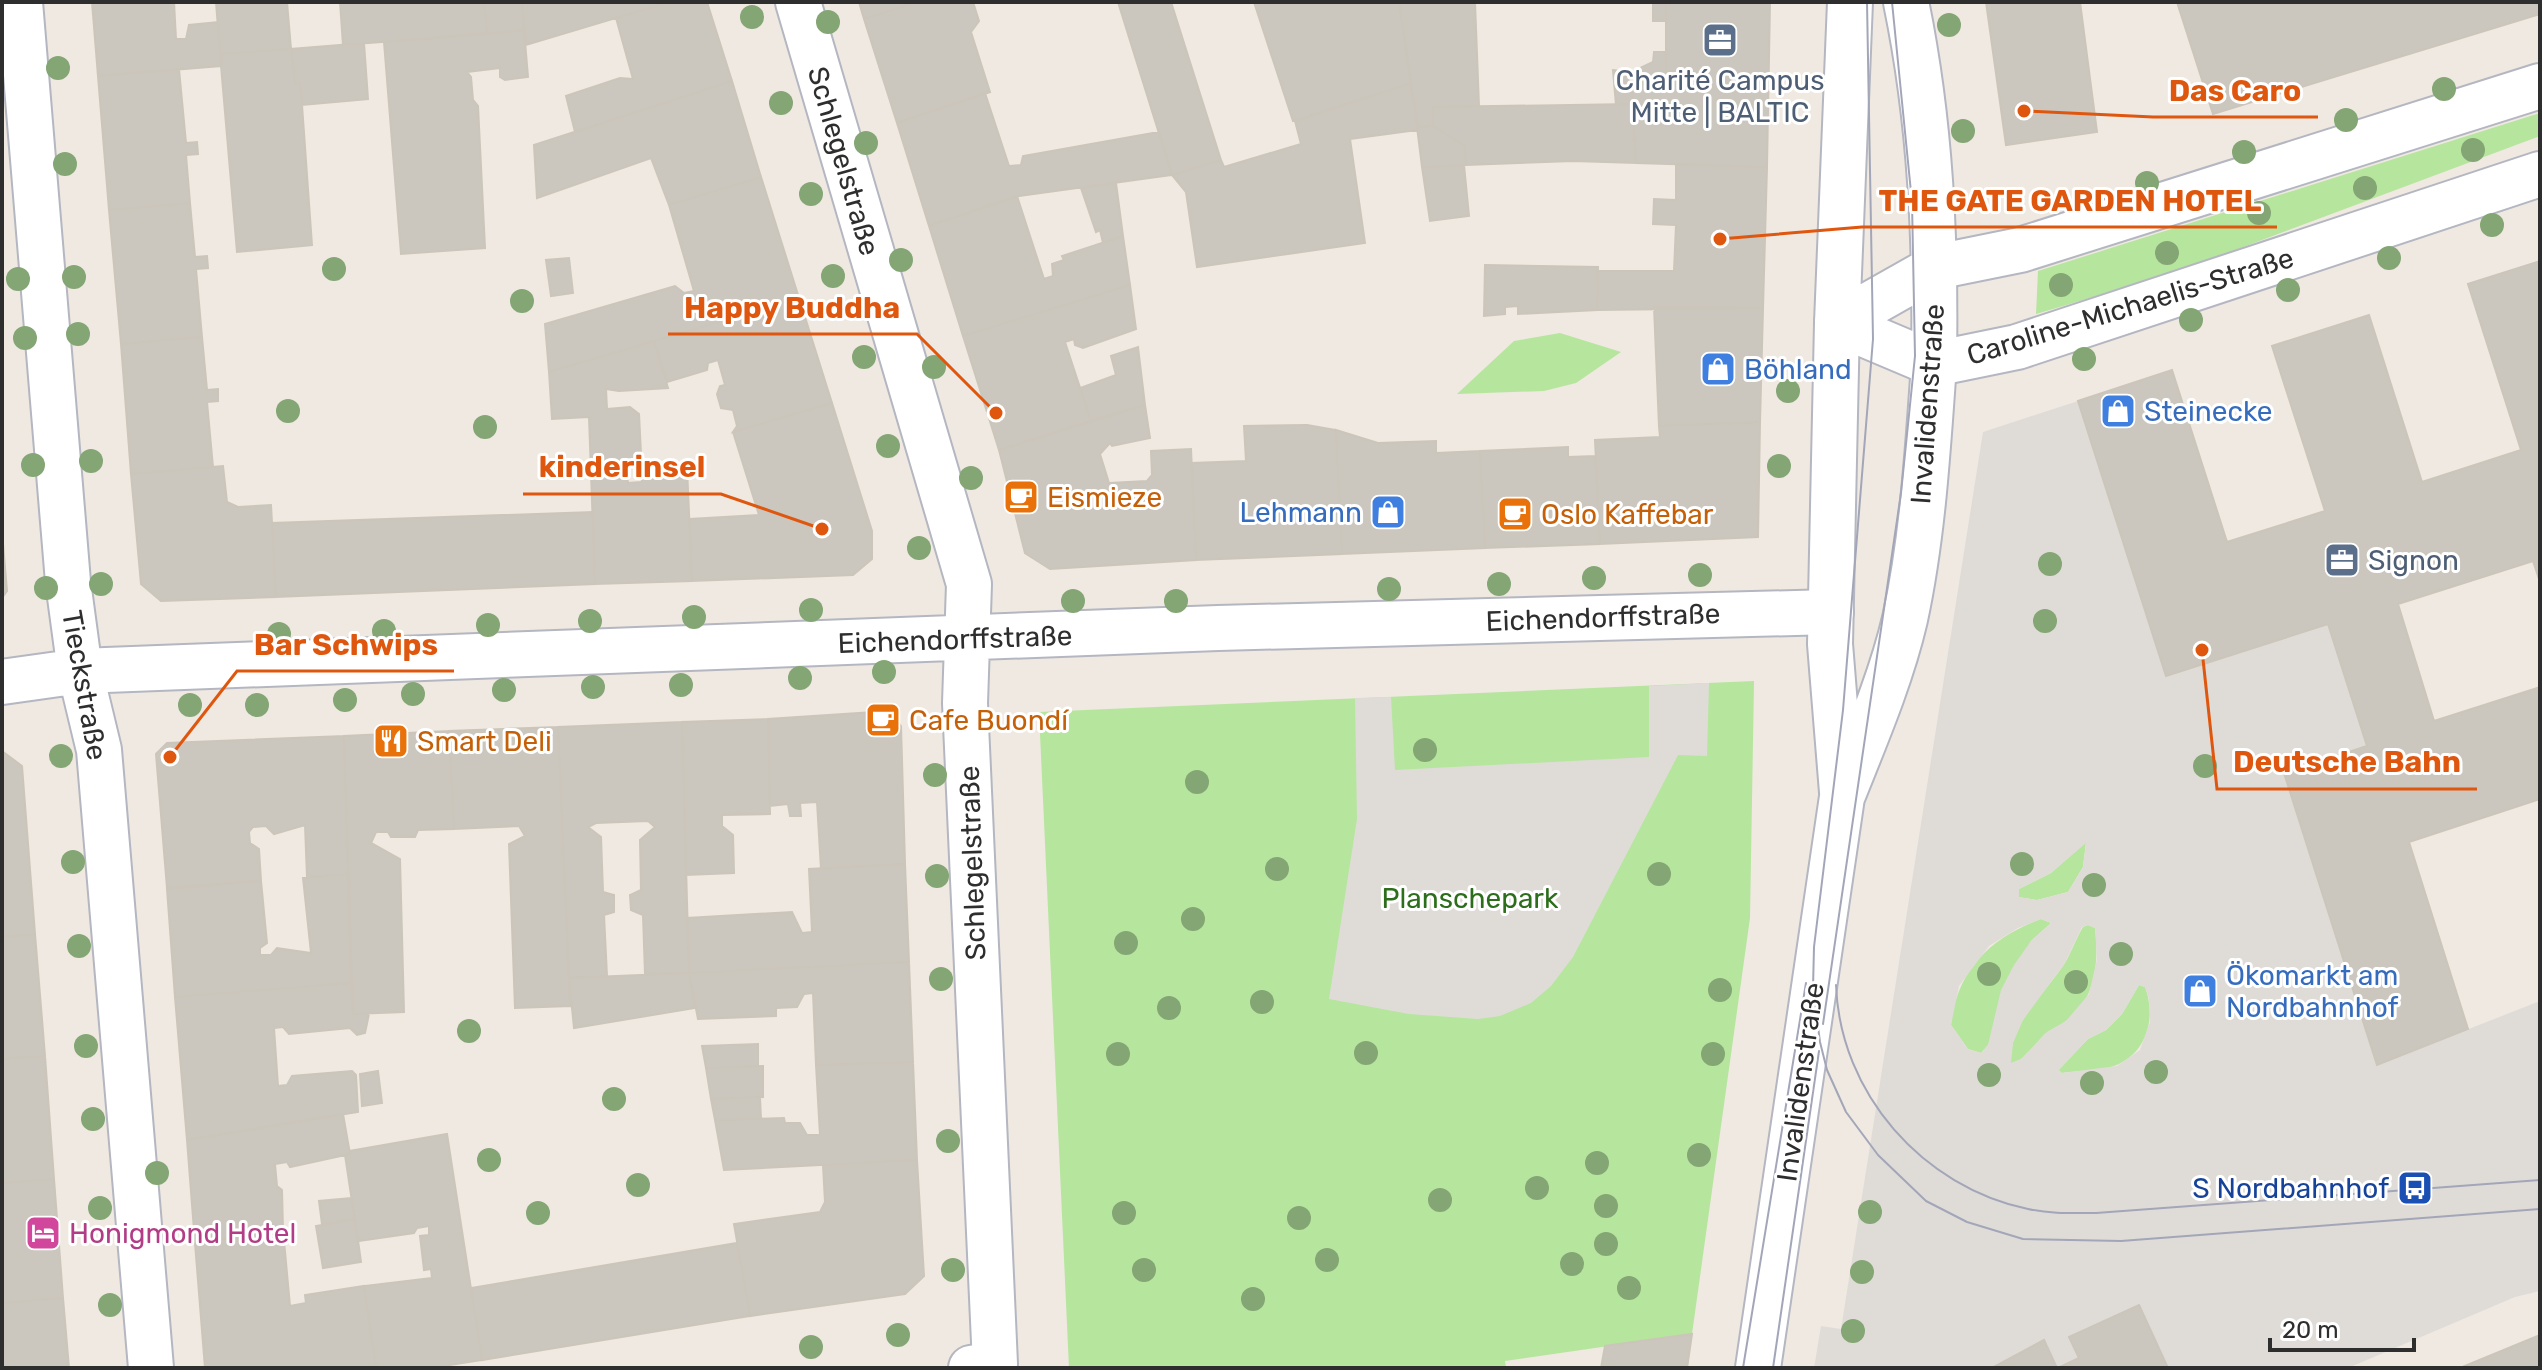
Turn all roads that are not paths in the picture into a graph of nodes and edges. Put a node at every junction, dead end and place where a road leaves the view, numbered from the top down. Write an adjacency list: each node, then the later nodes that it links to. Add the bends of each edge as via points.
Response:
1 (20, 2): 12 (street, Tieckstraße, via 68,582)
2 (798, 2): 11 (street, Schlegelstraße, via 969,584)
3 (1850, 2): 8 (street, Invalidenstraße)
4 (1906, 2): 7 (street, Invalidenstraße, via 1926,121)
5 (2540, 86): 7 (street, via 2020,250)
6 (2540, 174): 9 (street, Caroline-Michaelis-Straße, via 2017,347)
7 (1936, 267): 8 (street); 9 (street, Invalidenstraße)
8 (1837, 323): 9 (street, Caroline-Michaelis-Straße); 10 (street, Invalidenstraße)
9 (1934, 364): 14 (street, Invalidenstraße, via 1905,617)
10 (1831, 612): 11 (street, Eichendorffstraße); 14 (street, Invalidenstraße)
11 (969, 639): 12 (street, Eichendorffstraße); 15 (street, Schlegelstraße, via 965,703)
12 (80, 671): 13 (street, Eichendorffstraße); 16 (street, Tieckstraße, via 99,750)
13 (2, 682)
14 (1842, 797): 17 (street, Invalidenstraße)
15 (983, 1366)
16 (151, 1368)
17 (1758, 1368)

